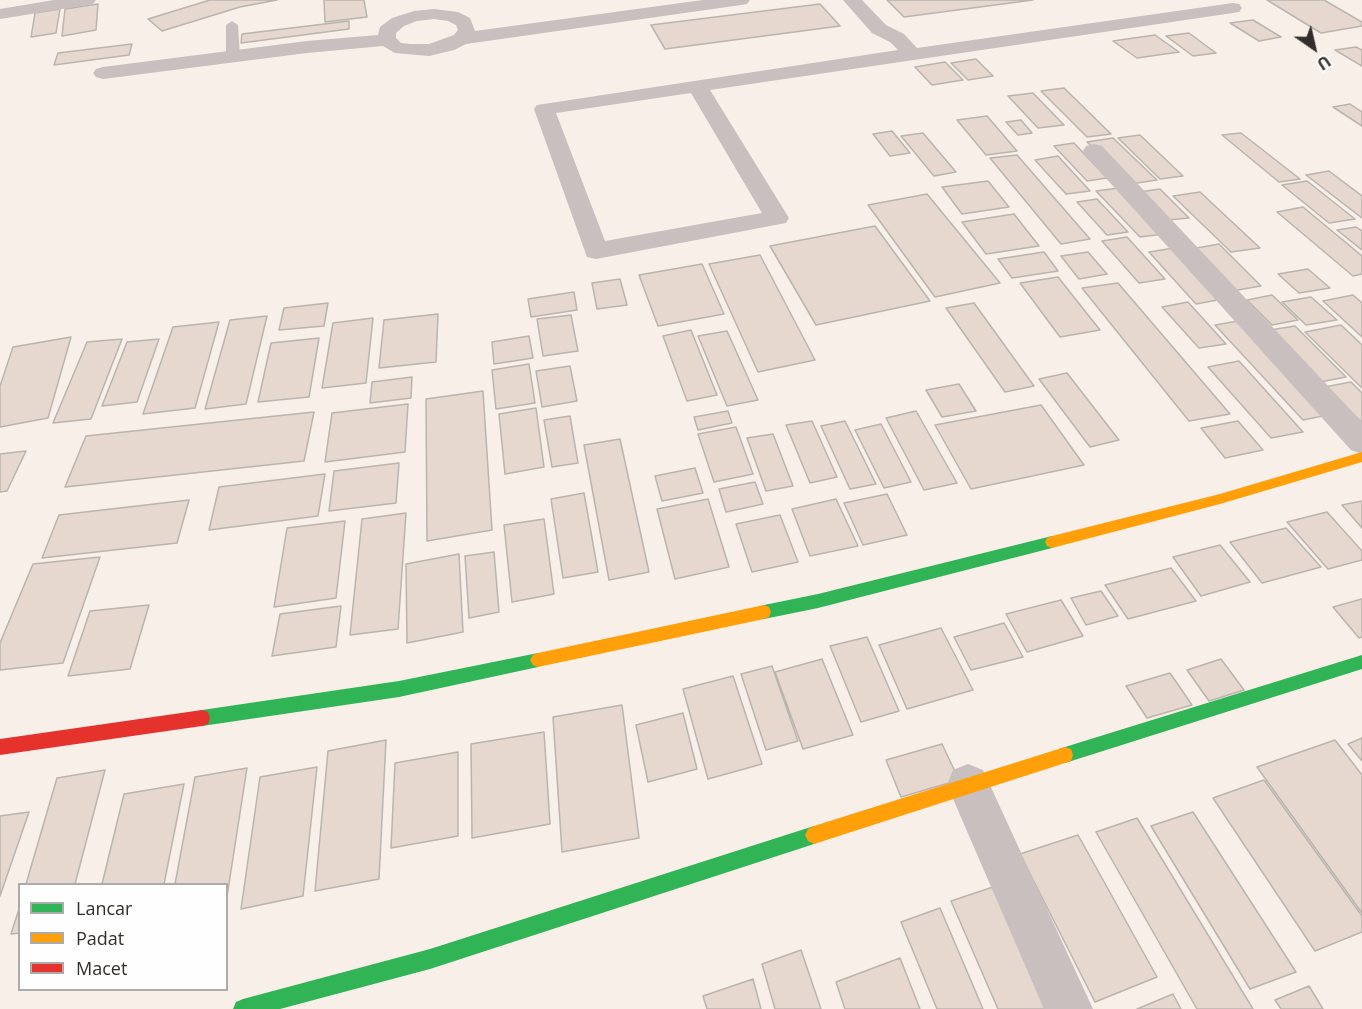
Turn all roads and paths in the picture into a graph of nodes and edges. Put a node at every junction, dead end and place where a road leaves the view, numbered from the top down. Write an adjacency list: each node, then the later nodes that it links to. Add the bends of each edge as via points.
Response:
1 (87, 0): 4 (street)
2 (741, 0): 5 (street)
3 (852, 0): 11 (street, via 879,29)
4 (62, 2): 7 (street)
5 (637, 5): 10 (street)
6 (1233, 8): 13 (street)
7 (0, 14)
8 (892, 16): 11 (street, via 899,25)
9 (232, 25): 14 (lane)
10 (462, 30): 12 (street, via 447,46 429,50 395,47); 12 (street, via 452,16 414,16 387,31)
11 (897, 38): 13 (street)
12 (387, 40): 14 (street)
13 (912, 54): 16 (street)
14 (233, 57): 15 (street)
15 (103, 73)
16 (697, 86): 16 (street, via 777,218 596,251 544,108)
17 (1094, 151): 18 (street)
18 (1362, 442)
19 (1362, 457): 21 (street, via 1220,499 818,602 399,689)
20 (1362, 663): 22 (street)
21 (0, 747)
22 (968, 785): 23 (street, via 430,959); 24 (street)
23 (260, 1007)
24 (1069, 1009)

